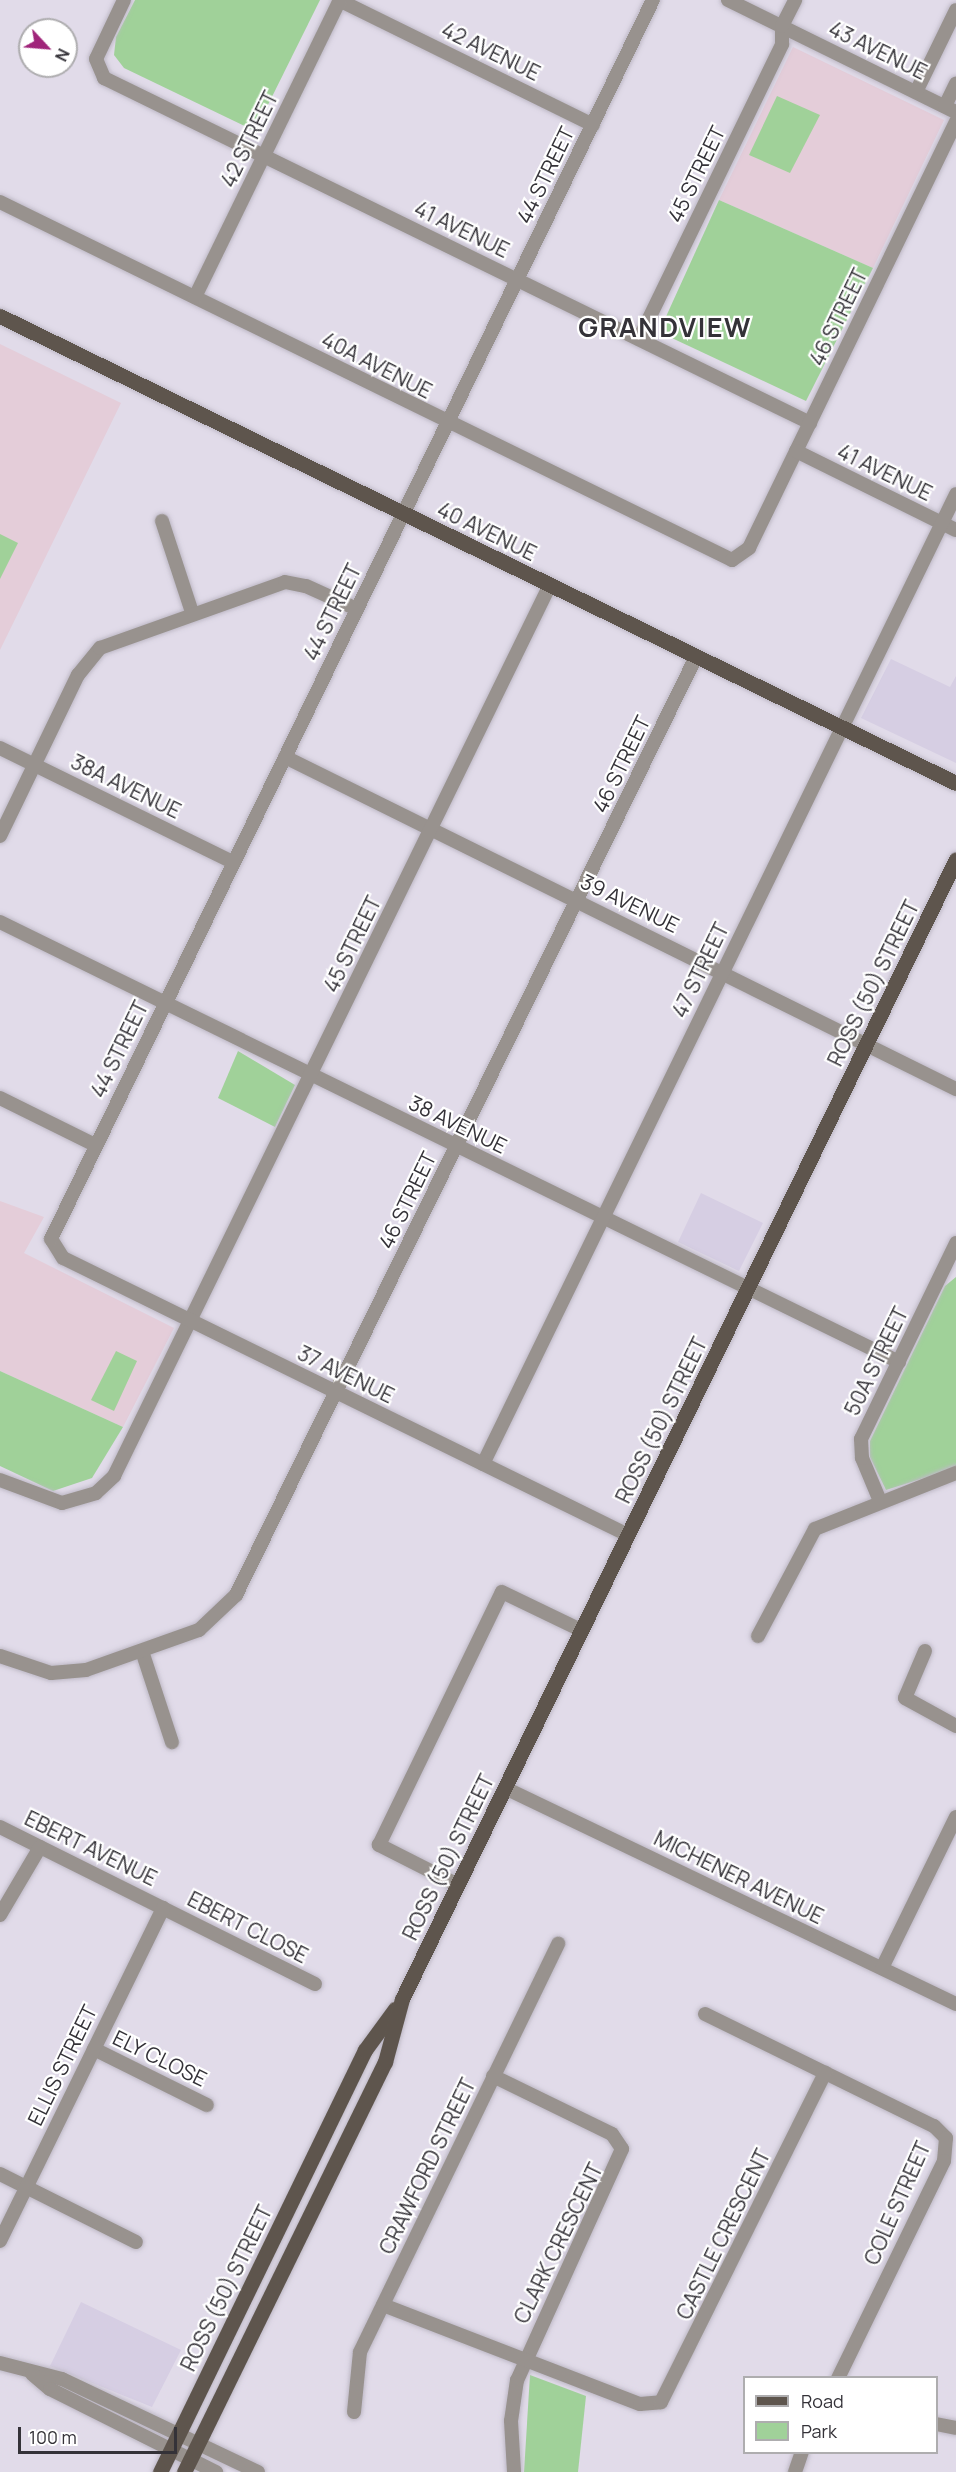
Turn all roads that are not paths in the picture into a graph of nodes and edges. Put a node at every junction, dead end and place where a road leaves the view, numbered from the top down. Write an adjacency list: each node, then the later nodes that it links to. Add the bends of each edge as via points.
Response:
1 (124, 0): 13 (street, 41 AVENUE, via 98,52 97,70)
2 (339, 0): 12 (street, 42 AVENUE); 13 (street, 42 STREET)
3 (653, 0): 12 (street, 44 STREET)
4 (728, 0): 7 (street, 43 AVENUE)
5 (795, 0): 7 (street)
6 (956, 10): 9 (street)
7 (782, 26): 9 (street, 43 AVENUE); 18 (street, 45 STREET, via 783,44)
8 (956, 83): 10 (street)
9 (916, 92): 10 (street, 43 AVENUE)
10 (950, 109)
11 (956, 122): 19 (street, 46 STREET)
12 (593, 125): 15 (street, 44 STREET)
13 (264, 155): 15 (street, 41 AVENUE); 16 (street, 42 STREET)
14 (0, 202): 16 (street, 40A AVENUE)
15 (517, 280): 18 (street, 41 AVENUE); 20 (street, 44 STREET)
16 (195, 297): 20 (street, 40A AVENUE)
17 (0, 316): 23 (main road, 40 AVENUE)
18 (639, 339): 19 (street, 41 AVENUE)
19 (810, 423): 21 (street, 46 STREET)
20 (447, 424): 23 (street, 44 STREET); 27 (street, 40A AVENUE, via 720,557)
21 (796, 451): 25 (street, 41 AVENUE); 27 (street, 46 STREET, via 746,554)
22 (956, 494): 25 (street, 47 STREET)
23 (404, 514): 28 (main road, 40 AVENUE); 29 (street, 44 STREET)
24 (162, 521): 30 (street)
25 (942, 523): 26 (street, 41 AVENUE); 32 (street, 47 STREET)
26 (956, 530)
27 (737, 559)
28 (550, 585): 31 (main road, 40 AVENUE); 37 (street, 45 STREET)
29 (357, 609): 30 (street, via 291,582); 34 (street, 44 STREET)
30 (192, 612): 35 (street, via 118,638 91,656)
31 (696, 657): 32 (main road, 40 AVENUE); 41 (street, 46 STREET)
32 (842, 728): 36 (main road, 40 AVENUE); 43 (street, 47 STREET)
33 (0, 748): 35 (street, 38A AVENUE)
34 (285, 757): 37 (street, 39 AVENUE); 40 (street, 44 STREET)
35 (35, 765): 38 (street); 40 (street, 38A AVENUE)
36 (956, 783)
37 (432, 829): 41 (street, 39 AVENUE); 46 (street, 45 STREET)
38 (0, 836)
39 (956, 859): 45 (main road, ROSS (50) STREET)
40 (233, 862): 44 (street, 44 STREET)
41 (577, 900): 43 (street, 39 AVENUE); 50 (street, 46 STREET)
42 (0, 922): 44 (street, 38 AVENUE)
43 (723, 971): 45 (street, 39 AVENUE); 51 (street, 47 STREET)
44 (165, 1003): 46 (street, 38 AVENUE); 49 (street, 44 STREET)
45 (868, 1042): 47 (street, 39 AVENUE); 55 (main road, ROSS (50) STREET)
46 (311, 1075): 50 (street, 38 AVENUE); 56 (street, 45 STREET)
47 (956, 1089)
48 (0, 1098): 49 (street)
49 (95, 1145): 52 (street, 44 STREET)
50 (457, 1146): 51 (street, 38 AVENUE); 58 (street, 46 STREET)
51 (603, 1218): 55 (street, 38 AVENUE); 59 (street, 47 STREET)
52 (51, 1243): 56 (street, 37 AVENUE, via 63,1258)
53 (956, 1243): 54 (street, 50A STREET)
54 (952, 1259): 57 (street, 50A STREET)
55 (748, 1289): 57 (street, 38 AVENUE); 63 (main road, ROSS (50) STREET)
56 (191, 1321): 58 (street, 37 AVENUE); 61 (street, 45 STREET, via 119,1467 96,1493 73,1503 51,1502)
57 (899, 1362): 62 (street, 50A STREET, via 861,1439 862,1458)
58 (337, 1392): 59 (street, 37 AVENUE); 66 (street, 46 STREET, via 236,1595 199,1630)
59 (483, 1464): 63 (street, 37 AVENUE)
60 (956, 1473): 62 (street)
61 (0, 1480)
62 (880, 1501): 65 (street, via 824,1523 810,1535)
63 (628, 1535): 64 (main road, ROSS (50) STREET)
64 (581, 1630): 71 (main road, ROSS (50) STREET); 75 (street, via 502,1592 379,1845)
65 (758, 1636)
66 (142, 1651): 68 (street, 46 STREET, via 62,1673 28,1669); 70 (street)
67 (925, 1651): 69 (street, via 905,1698)
68 (0, 1656)
69 (956, 1726)
70 (172, 1742)
71 (505, 1788): 75 (main road, ROSS (50) STREET); 79 (street, MICHENER AVENUE)
72 (956, 1817): 79 (street)
73 (0, 1827): 74 (street, EBERT AVENUE)
74 (40, 1847): 76 (street, EBERT AVENUE); 77 (street)
75 (458, 1885): 81 (main road, ROSS (50) STREET)
76 (163, 1908): 80 (street, EBERT CLOSE); 84 (street, ELLIS STREET)
77 (0, 1915)
78 (558, 1944): 86 (street, CRAWFORD STREET)
79 (882, 1968): 82 (street, MICHENER AVENUE)
80 (315, 1984)
81 (402, 1999): 100 (main road, ROSS (50) STREET, via 366,2050); 101 (main road, ROSS (50) STREET, via 385,2062)
82 (956, 2004)
83 (705, 2014): 85 (street)
84 (94, 2049): 87 (street, ELY CLOSE); 89 (street, ELLIS STREET)
85 (825, 2073): 93 (street, CASTLE CRESCENT, via 665,2399 640,2404); 96 (street, COLE STREET, via 934,2126 947,2144)
86 (493, 2076): 92 (street, CRAWFORD STREET); 93 (street, CLARK CRESCENT, via 612,2134 622,2149)
87 (207, 2105)
88 (0, 2174): 89 (street)
89 (26, 2187): 90 (street, ELLIS STREET); 91 (street)
90 (0, 2241)
91 (136, 2242)
92 (383, 2305): 93 (street); 97 (street, CRAWFORD STREET, via 360,2352)
93 (524, 2361): 108 (street, CLARK CRESCENT, via 512,2410)
94 (0, 2362): 95 (street)
95 (30, 2373): 100 (street, via 62,2379); 102 (street, via 50,2389)
96 (839, 2376)
97 (354, 2412)
98 (938, 2424): 99 (street)
99 (956, 2428)
100 (179, 2433): 101 (street); 102 (main road, ROSS (50) STREET)
101 (198, 2442): 104 (main road, ROSS (50) STREET); 107 (street)
102 (170, 2450): 104 (street); 105 (main road, ROSS (50) STREET)
103 (801, 2454): 109 (street)
104 (187, 2466): 106 (street)
105 (160, 2472)
106 (216, 2472)
107 (258, 2472)
108 (514, 2472)
109 (795, 2472)

